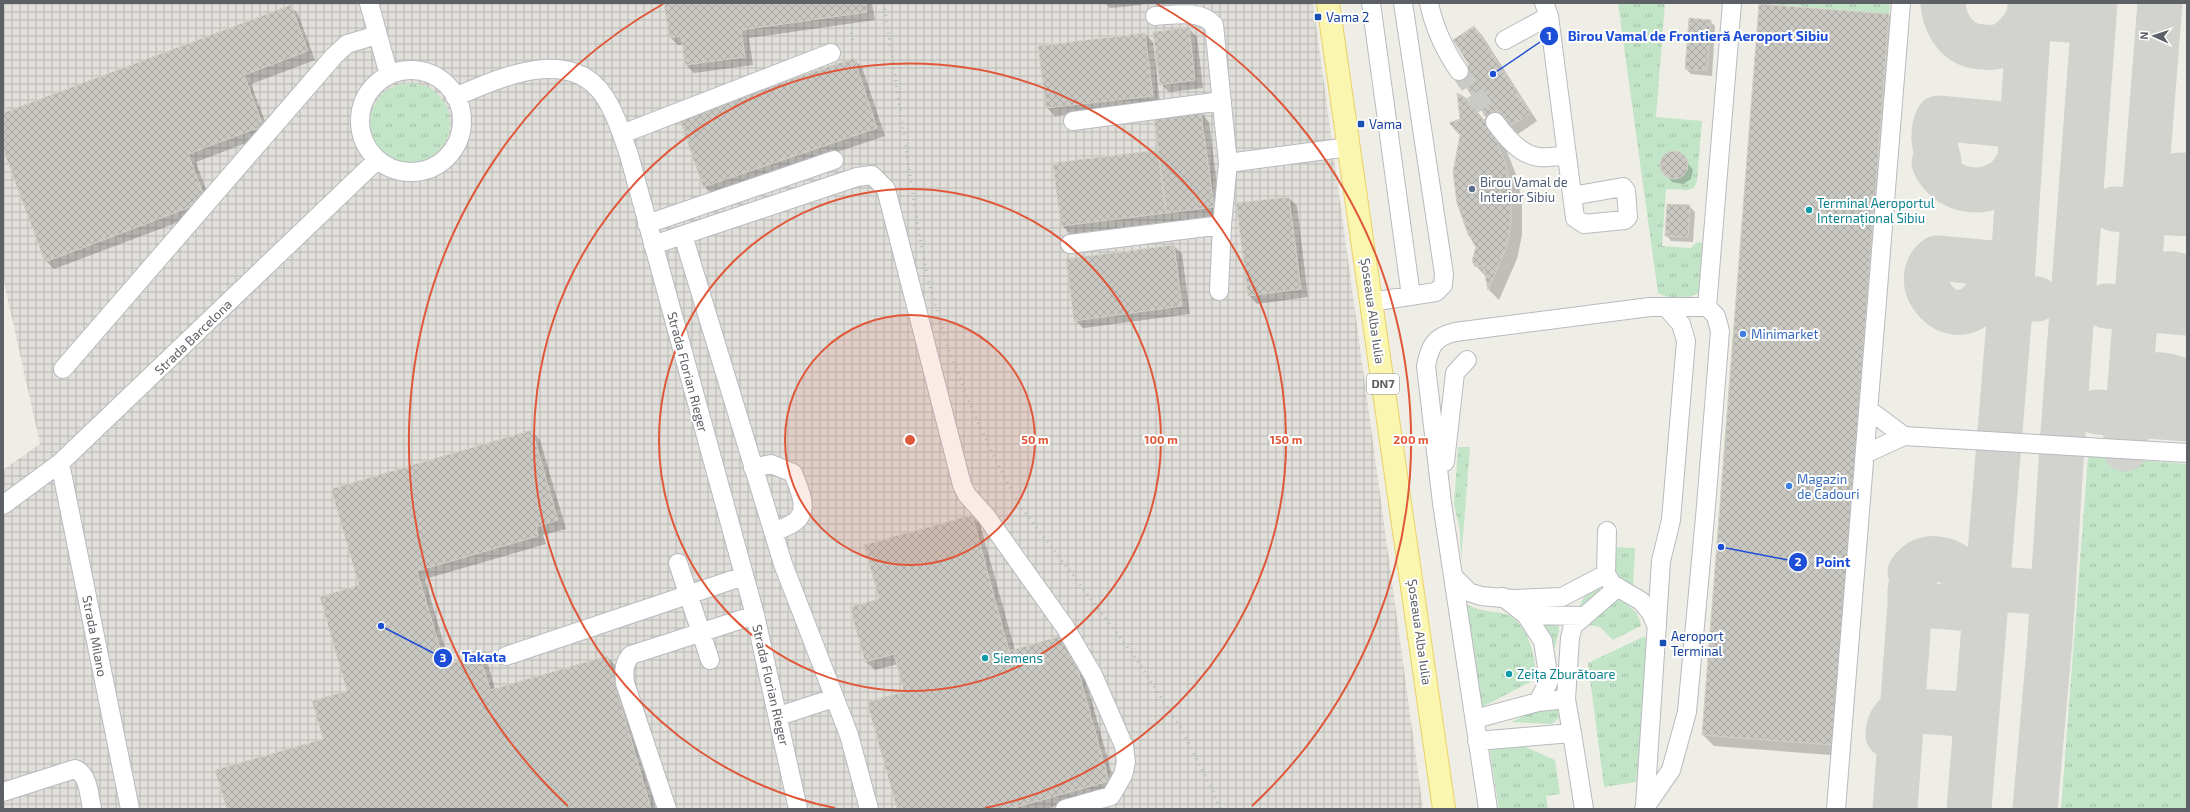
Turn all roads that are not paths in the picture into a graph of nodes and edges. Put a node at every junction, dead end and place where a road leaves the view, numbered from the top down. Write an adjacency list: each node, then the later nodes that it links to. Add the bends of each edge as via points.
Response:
1 (369, 3): 10 (street)
2 (1328, 3): 20 (main road, Șoseaua Alba Iulia / DN7)
3 (1372, 3): 32 (street)
4 (1403, 3): 32 (street, via 1444,274 1443,285 1436,292)
5 (1429, 3): 13 (street, via 1431,16 1440,37)
6 (1732, 3): 35 (street)
7 (1901, 3): 38 (street)
8 (1546, 10): 11 (street); 21 (street)
9 (1155, 16): 16 (street, via 1198,14 1208,18 1214,25)
10 (377, 35): 14 (street); 37 (street, via 347,44 334,56)
11 (1505, 40)
12 (831, 53): 19 (street)
13 (1460, 72)
14 (389, 75): 15 (street, via 404,70 434,76 446,84); 22 (street, via 365,98 360,114 360,131 366,147)
15 (455, 97): 19 (street, Strada Florian Rieger, via 493,81 524,72 551,69 568,71 583,77 604,95); 22 (street, via 461,112 462,127 449,156 422,172 406,173 390,169)
16 (1222, 101): 17 (street); 24 (street)
17 (1073, 121)
18 (1495, 122): 21 (street, via 1505,136 1524,153 1538,157)
19 (622, 134): 26 (street, Strada Florian Rieger)
20 (1349, 148): 24 (street); 33 (main road, Șoseaua Alba Iulia / DN7)
21 (1567, 155): 25 (street)
22 (377, 160): 42 (street, Strada Barcelona)
23 (834, 160): 26 (street)
24 (1228, 163): 27 (street)
25 (1572, 196)
26 (647, 224): 30 (street, Strada Florian Rieger)
27 (1222, 225): 29 (street); 31 (street)
28 (683, 235): 30 (street); 43 (street); 76 (street, via 857,177 872,175 886,189 962,485 1065,627 1093,675 1124,746 1124,776 1111,796)
29 (1070, 244)
30 (653, 245): 50 (street, Strada Florian Rieger)
31 (1219, 291)
32 (1411, 296): 33 (street)
33 (1371, 302): 77 (main road, Șoseaua Alba Iulia / DN7)
34 (1666, 307): 35 (street); 44 (street, via 1441,335 1429,349 1426,366); 58 (street, via 1681,324 1686,341 1671,520 1661,561)
35 (1707, 307): 70 (street, via 1716,316 1720,331 1687,712 1672,770)
36 (1467, 360): 44 (street, via 1459,366 1452,386)
37 (63, 369)
38 (1869, 410): 39 (street); 41 (street)
39 (1904, 436): 40 (street); 41 (street)
40 (2187, 453)
41 (1866, 454): 80 (street)
42 (60, 463): 45 (street, Strada Barcelona); 72 (street, Strada Milano)
43 (753, 468): 47 (street); 47 (street, via 772,464 793,473 802,498 801,513 797,520)
44 (1442, 503): 51 (street)
45 (3, 505)
46 (1607, 531): 49 (street)
47 (773, 532): 62 (street)
48 (678, 563): 53 (street)
49 (1606, 574): 52 (street); 54 (street, via 1562,597)
50 (744, 576): 53 (street); 55 (street, Strada Florian Rieger)
51 (1454, 576): 54 (street, via 1469,592); 66 (street)
52 (1618, 588): 57 (street); 58 (street, via 1641,601)
53 (689, 596): 59 (street); 60 (street)
54 (1503, 598): 56 (street)
55 (755, 615): 59 (street); 65 (street, Strada Florian Rieger)
56 (1526, 615): 57 (street); 64 (street, via 1543,641 1548,669 1549,681)
57 (1584, 616): 63 (street, via 1573,626 1570,638)
58 (1658, 627): 70 (street)
59 (702, 632): 61 (street); 73 (street, via 631,655 624,669 625,683)
60 (506, 656)
61 (710, 660)
62 (834, 698): 65 (street); 75 (street, via 849,735)
63 (1566, 699): 64 (street); 67 (street)
64 (1538, 702): 66 (street)
65 (779, 716): 74 (street, Strada Florian Rieger)
66 (1475, 719): 68 (street)
67 (1572, 733): 68 (street); 79 (street)
68 (1477, 741): 78 (street)
69 (3, 792): 71 (street, via 75,769 82,772 85,777)
70 (1645, 808)
71 (92, 809)
72 (130, 809)
73 (667, 809)
74 (798, 809)
75 (869, 809)
76 (1065, 809)
77 (1444, 809)
78 (1488, 809)
79 (1584, 809)
80 (1836, 809)

